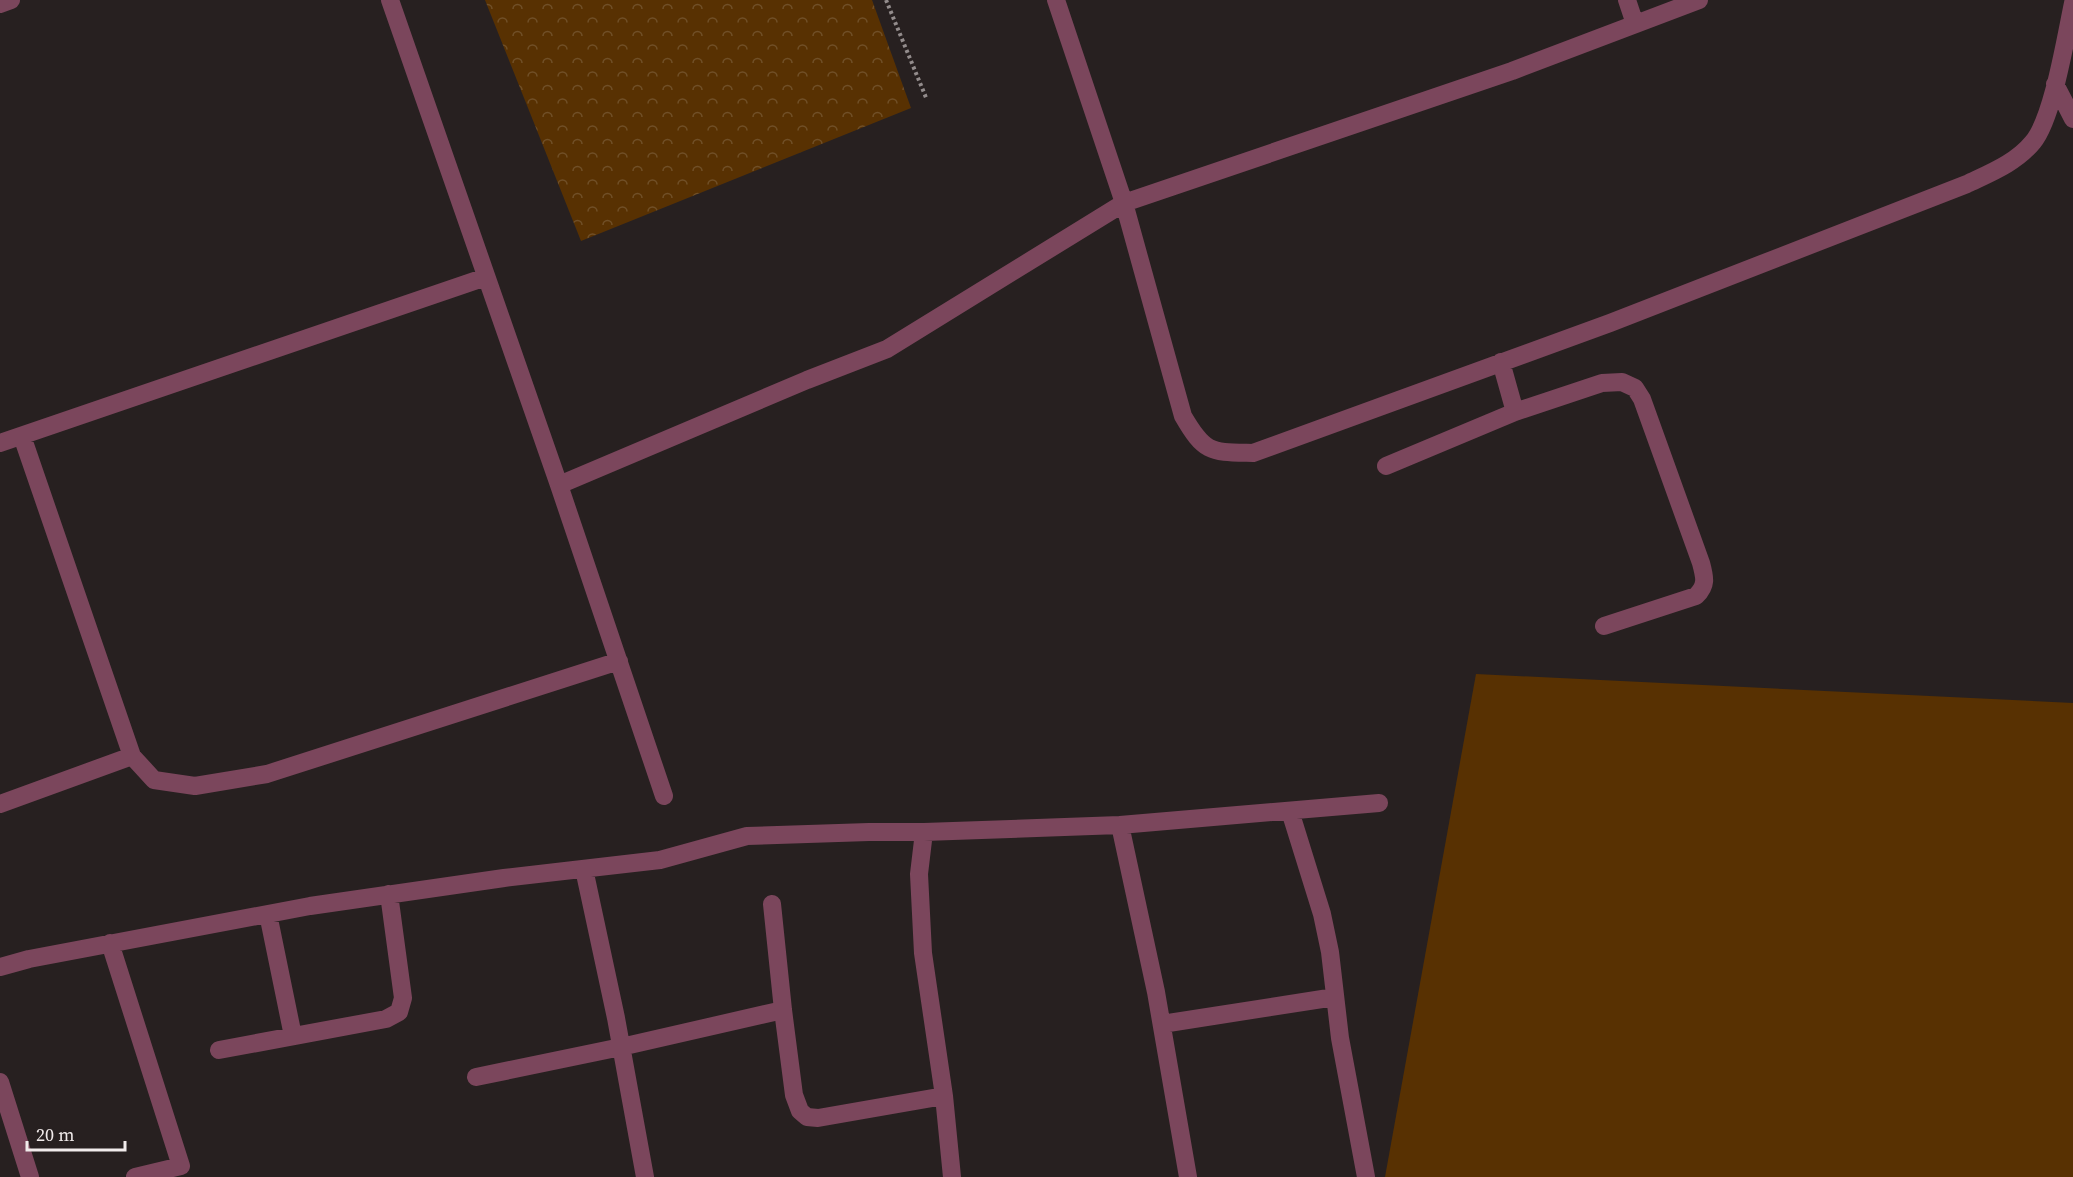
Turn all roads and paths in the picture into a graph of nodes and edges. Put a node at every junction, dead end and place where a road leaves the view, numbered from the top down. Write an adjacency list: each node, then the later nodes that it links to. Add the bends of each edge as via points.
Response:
1 (11, 0): 8 (street)
2 (390, 0): 14 (street)
3 (886, 0): 11 (path)
4 (1056, 0): 13 (street)
5 (1627, 0): 9 (street)
6 (1698, 0): 9 (street)
7 (2073, 3): 10 (street)
8 (0, 4)
9 (1635, 24): 13 (street, via 1512,71)
10 (2055, 84): 12 (street); 15 (street, via 2034,141 2017,158 1994,172)
11 (927, 100)
12 (2073, 119)
13 (1124, 203): 15 (street, via 1183,416 1196,438 1216,452 1253,453); 20 (street, via 887,349)
14 (486, 277): 17 (street); 20 (street)
15 (1501, 362): 16 (street)
16 (1515, 412): 19 (street); 21 (street, via 1602,383 1622,382 1635,388 1642,399 1701,563 1703,589 1696,596)
17 (22, 436): 18 (street); 23 (street)
18 (0, 443)
19 (1386, 466)
20 (559, 485): 22 (street)
21 (1604, 626)
22 (619, 661): 23 (street, via 267,774 195,786 154,780); 24 (street)
23 (132, 756): 26 (street)
24 (664, 796)
25 (1379, 803): 27 (street)
26 (0, 804)
27 (1290, 811): 28 (street); 36 (street, via 1322,914)
28 (1120, 825): 29 (street); 38 (street)
29 (924, 832): 30 (street, via 747,836 660,860); 44 (street, via 919,874 923,953)
30 (585, 869): 31 (street); 40 (street)
31 (389, 894): 33 (street); 39 (street, via 403,998 399,1012 386,1019)
32 (772, 904): 37 (street)
33 (268, 914): 34 (street); 39 (street)
34 (110, 943): 35 (street); 45 (street)
35 (0, 968)
36 (1335, 997): 38 (street); 51 (street)
37 (783, 1011): 40 (street); 44 (street, via 794,1095 807,1117)
38 (1162, 1024): 50 (street)
39 (293, 1036): 41 (street)
40 (621, 1047): 42 (street); 48 (street)
41 (219, 1050)
42 (476, 1077)
43 (0, 1082): 46 (street)
44 (944, 1096): 49 (street)
45 (183, 1171): 47 (street)
46 (30, 1177)
47 (135, 1177)
48 (645, 1177)
49 (952, 1177)
50 (1188, 1177)
51 (1366, 1177)

